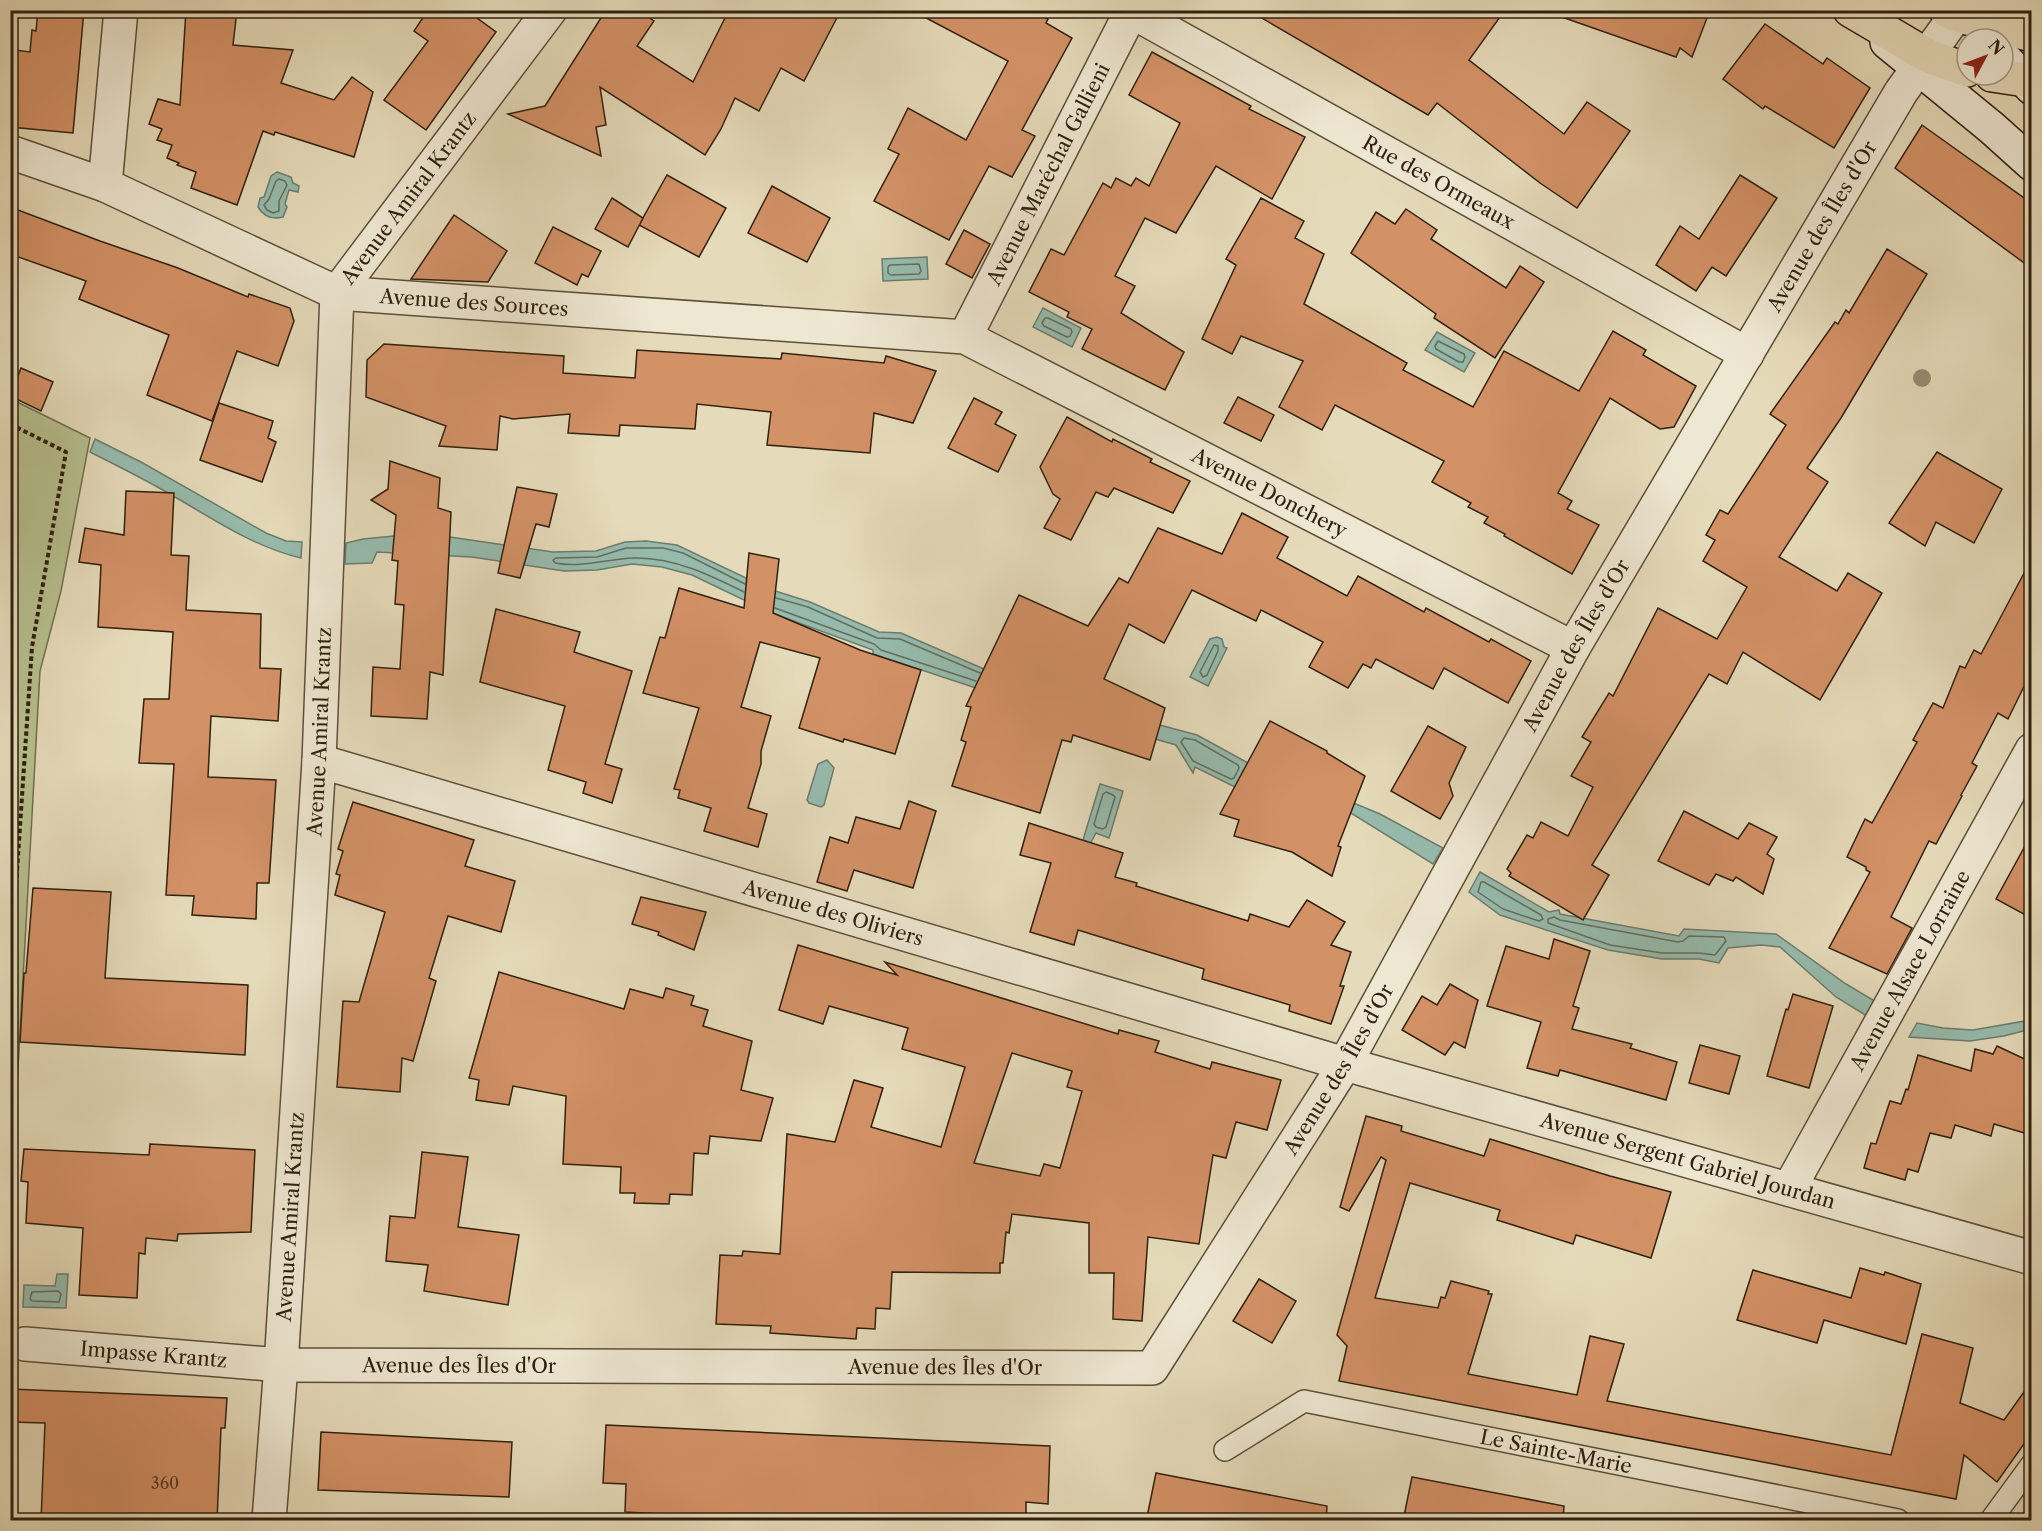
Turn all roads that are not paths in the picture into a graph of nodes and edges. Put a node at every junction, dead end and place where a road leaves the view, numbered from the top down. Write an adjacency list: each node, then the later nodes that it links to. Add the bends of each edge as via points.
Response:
1 (121, 10): 15 (street)
2 (550, 10): 16 (street, Avenue Amiral Krantz)
3 (1849, 10): 8 (main road)
4 (1132, 11): 17 (street, Avenue Maréchal Gallieni); 18 (street, Rue des Ormeaux)
5 (1951, 13): 6 (street); 7 (main road); 8 (street, Avenue des Îles d'Or)
6 (1969, 27)
7 (2031, 35)
8 (1923, 62): 9 (main road); 14 (street); 18 (street, Avenue des Îles d'Or, via 1901,92)
9 (1955, 68)
10 (2015, 69): 12 (street)
11 (2015, 80): 12 (main road)
12 (2030, 84)
13 (10, 152): 15 (street, Avenue des Sources)
14 (2031, 164)
15 (105, 185): 16 (street, Avenue des Sources)
16 (337, 294): 17 (street, Avenue des Sources); 21 (street, Avenue Amiral Krantz)
17 (965, 337): 19 (street, Avenue Donchery)
18 (1747, 354): 19 (street, Avenue des Îles d'Or)
19 (1573, 648): 22 (street, Avenue des Îles d'Or)
20 (2031, 750): 23 (street, Avenue Alsace Lorraine)
21 (319, 761): 22 (street, Avenue des Oliviers); 26 (street, Avenue Amiral Krantz)
22 (1345, 1064): 23 (street, Avenue Sergent Gabriel Jourdan); 26 (street, Avenue des Îles d'Or, via 1152,1368)
23 (1789, 1189): 24 (street, Avenue Sergent Gabriel Jourdan)
24 (2031, 1257)
25 (25, 1344): 26 (street, Impasse Krantz)
26 (281, 1365): 29 (street, Avenue Amiral Krantz)
27 (1226, 1450): 30 (lane, Le Sainte-Marie, via 1304,1401)
28 (2031, 1464): 31 (lane)
29 (269, 1521)
30 (1898, 1521)
31 (1992, 1521)

